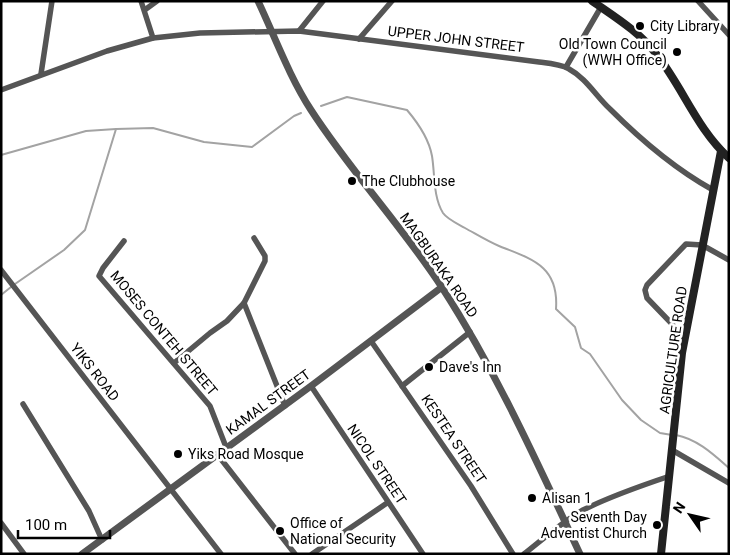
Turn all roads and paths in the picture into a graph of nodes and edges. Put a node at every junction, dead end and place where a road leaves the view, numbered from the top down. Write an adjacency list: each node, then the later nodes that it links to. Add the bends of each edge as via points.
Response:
1 (52, 1): 17 (street)
2 (141, 1): 10 (street)
3 (157, 1): 10 (street)
4 (258, 1): 12 (street, MAGBURAKA ROAD)
5 (323, 1): 11 (street)
6 (392, 1): 15 (street)
7 (592, 1): 9 (main road)
8 (698, 1): 13 (street)
9 (601, 7): 16 (street); 19 (main road, via 657,54)
10 (146, 9): 14 (street)
11 (299, 31): 12 (street, UPPER JOHN STREET); 15 (street, UPPER JOHN STREET)
12 (273, 33): 14 (street, UPPER JOHN STREET, via 200,33); 27 (street, MAGBURAKA ROAD, via 317,118)
13 (729, 35)
14 (153, 38): 17 (street, UPPER JOHN STREET)
15 (359, 39): 16 (street, UPPER JOHN STREET)
16 (566, 67): 21 (street, via 584,79 609,109 670,163)
17 (41, 74): 18 (street, UPPER JOHN STREET)
18 (1, 90)
19 (721, 151): 20 (main road); 21 (main road, AGRICULTURE ROAD)
20 (729, 158)
21 (713, 190): 24 (main road, AGRICULTURE ROAD)
22 (254, 238): 28 (street, via 265,261)
23 (124, 241): 32 (street, MOSES CONTEH STREET, via 99,276)
24 (702, 245): 25 (street); 29 (street, via 682,245 644,290 647,298); 38 (main road, AGRICULTURE ROAD, via 682,353)
25 (729, 260)
26 (1, 270): 42 (street, YIKS ROAD)
27 (442, 287): 30 (street, MAGBURAKA ROAD); 31 (street, KAMAL STREET)
28 (244, 303): 32 (street, via 227,321); 36 (street)
29 (673, 325)
30 (470, 332): 34 (street); 44 (street, MAGBURAKA ROAD)
31 (372, 341): 33 (street, KAMAL STREET); 34 (street, KESTEA STREET)
32 (174, 363): 37 (street, MOSES CONTEH STREET, via 210,406)
33 (311, 386): 36 (street, KAMAL STREET); 43 (street, NICOL STREET)
34 (402, 386): 53 (street, KESTEA STREET)
35 (23, 404): 46 (street, via 89,511)
36 (285, 406): 37 (street, KAMAL STREET)
37 (226, 447): 39 (street, KAMAL STREET)
38 (672, 447): 40 (main road, AGRICULTURE ROAD); 41 (street)
39 (217, 454): 42 (street, KAMAL STREET); 50 (street)
40 (670, 476): 44 (street, via 583,510); 56 (main road, AGRICULTURE ROAD)
41 (729, 482)
42 (170, 490): 46 (street, KAMAL STREET); 49 (street, YIKS ROAD)
43 (387, 502): 51 (street); 52 (street, NICOL STREET)
44 (565, 522): 54 (street); 55 (street, MAGBURAKA ROAD)
45 (1, 523): 47 (street)
46 (102, 540): 48 (street, KAMAL STREET)
47 (24, 554)
48 (82, 554)
49 (221, 554)
50 (295, 554)
51 (312, 554)
52 (423, 554)
53 (513, 554)
54 (524, 554)
55 (580, 554)
56 (661, 554)

